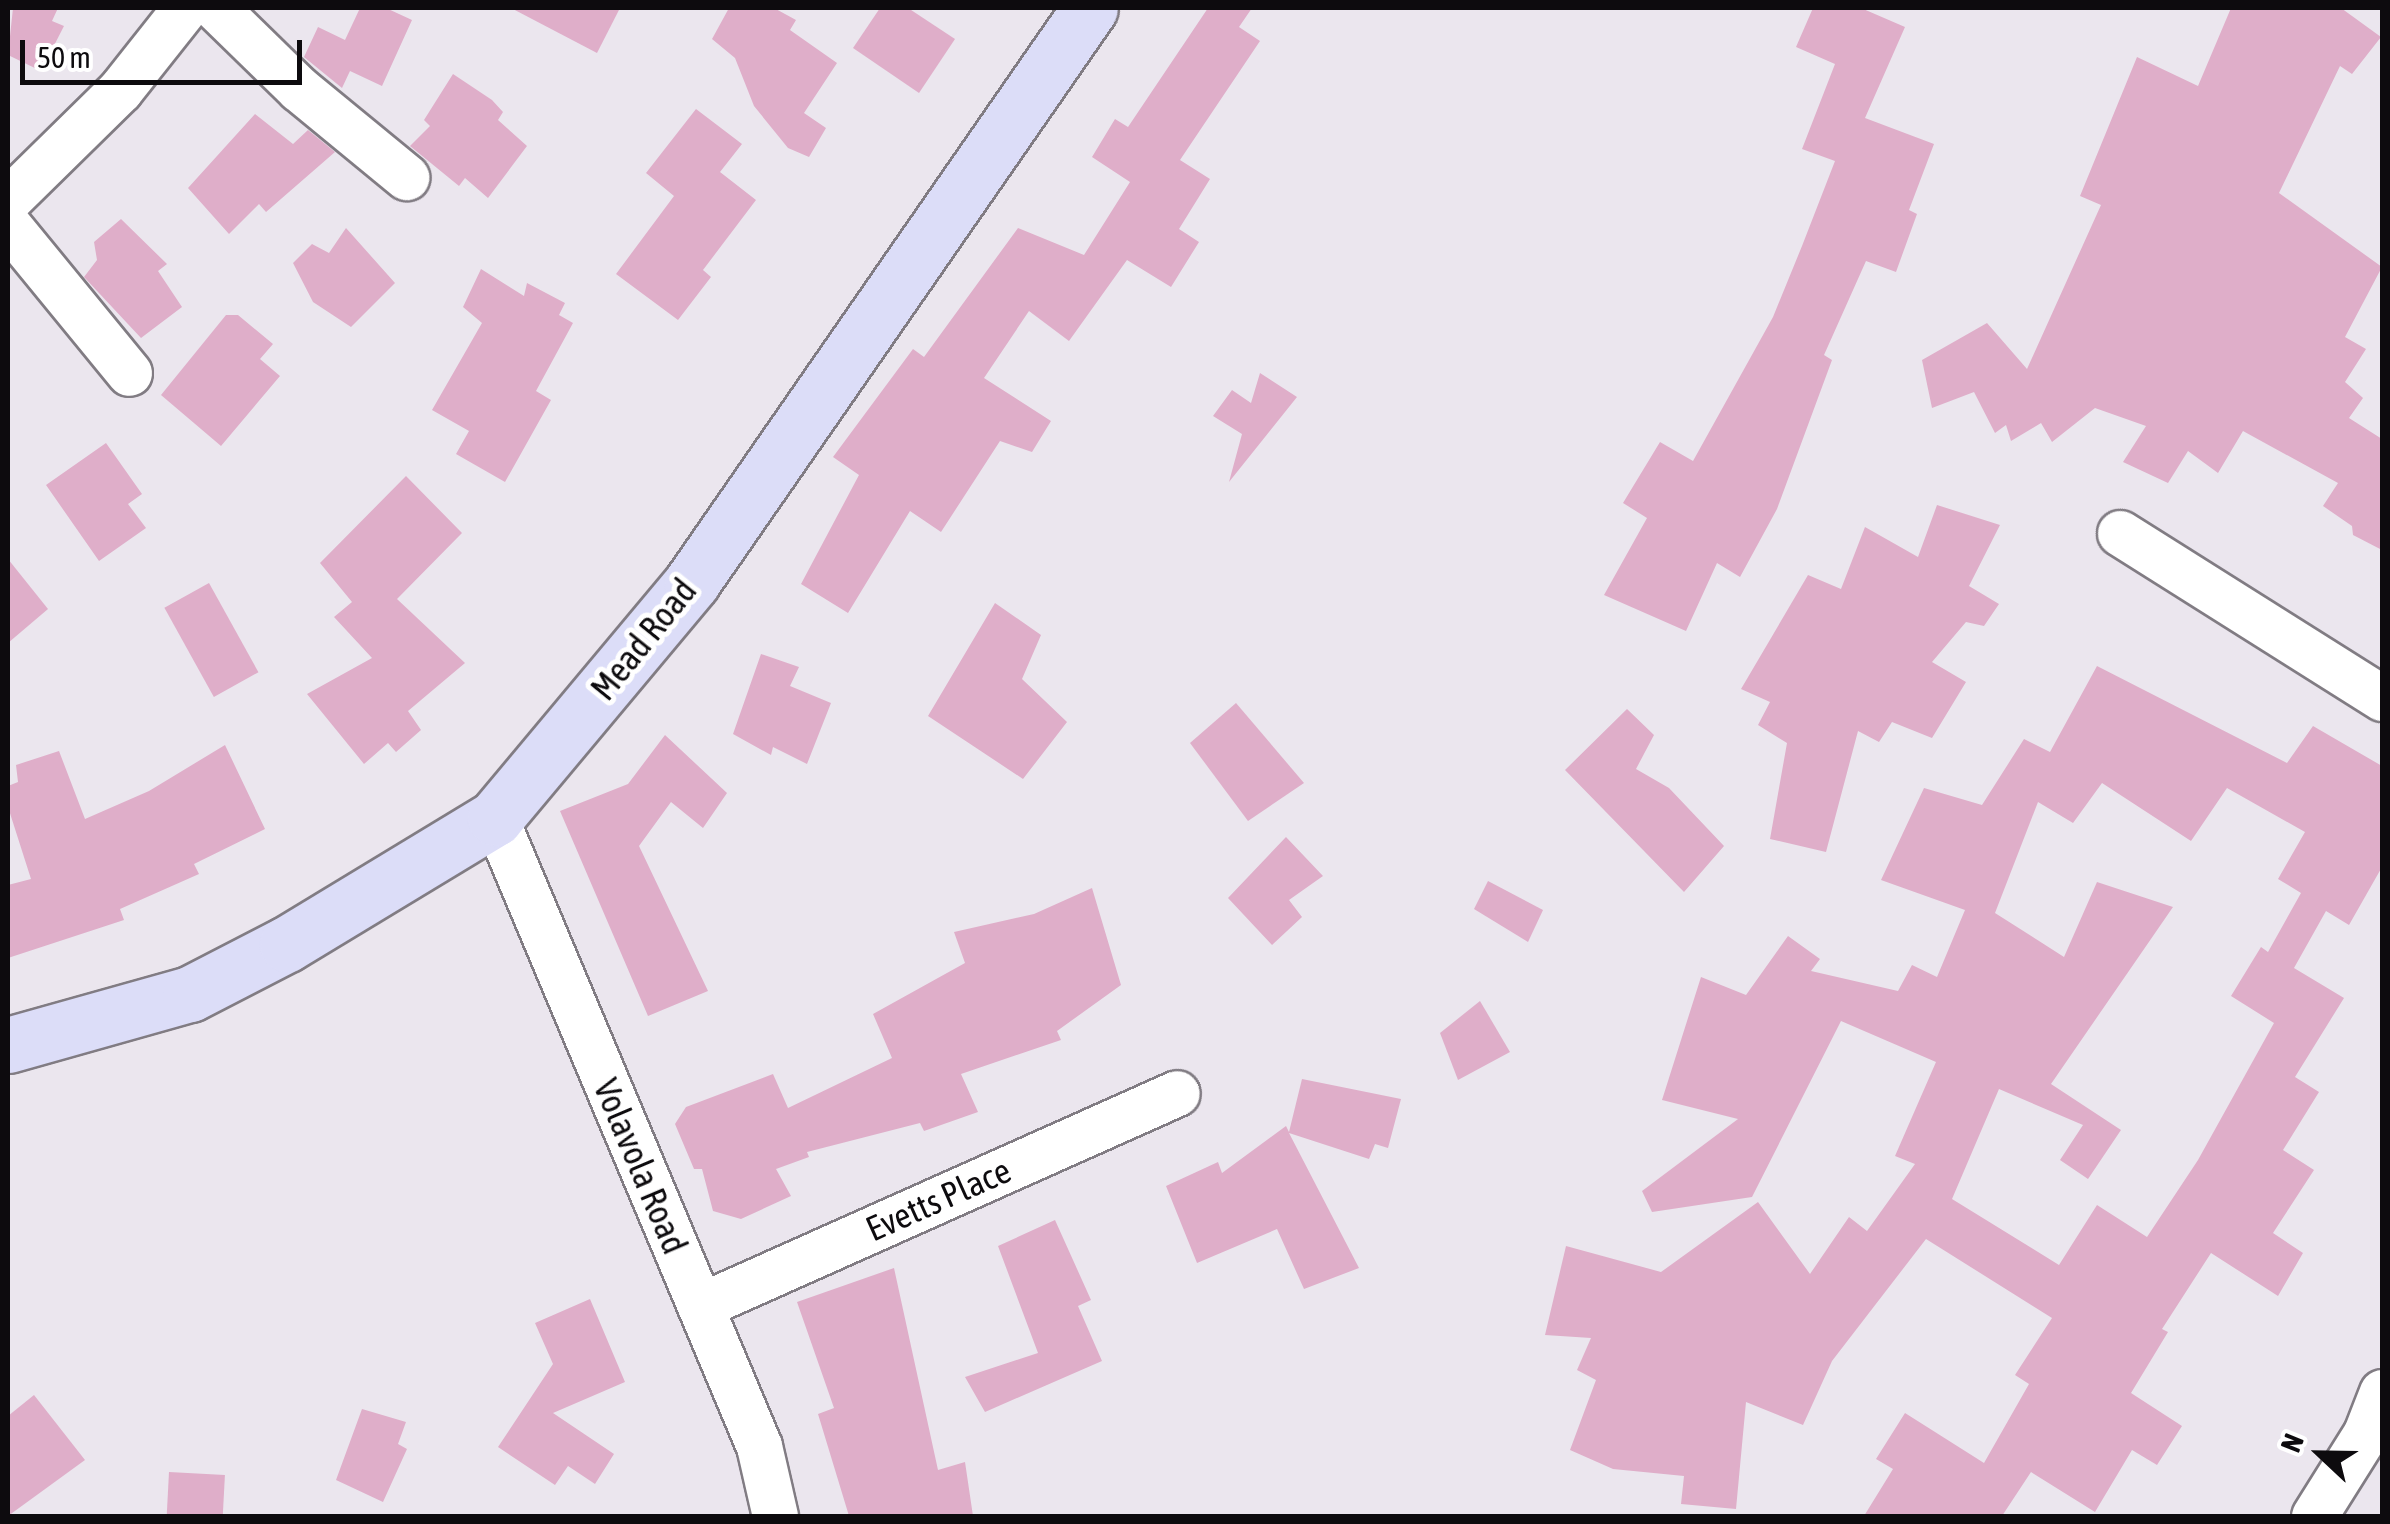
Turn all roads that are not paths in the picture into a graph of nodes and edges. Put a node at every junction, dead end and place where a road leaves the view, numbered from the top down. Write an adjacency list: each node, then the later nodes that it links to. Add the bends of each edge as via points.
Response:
1 (185, 8): 4 (street, via 120,90)
2 (216, 8): 5 (street, via 299,89)
3 (1090, 8): 10 (main road, Mead Road, via 692,582)
4 (16, 177)
5 (406, 178)
6 (8, 226): 7 (street)
7 (128, 373)
8 (2120, 533): 9 (street)
9 (2382, 698)
10 (495, 818): 11 (main road, Mead Road, via 287,944 190,994); 13 (street, Volavola Road)
11 (8, 1046)
12 (1177, 1093): 13 (street, Evetts Place)
13 (700, 1306): 15 (street, Volavola Road, via 759,1446)
14 (2382, 1392): 16 (street, via 2366,1433)
15 (775, 1516)
16 (2314, 1516)

